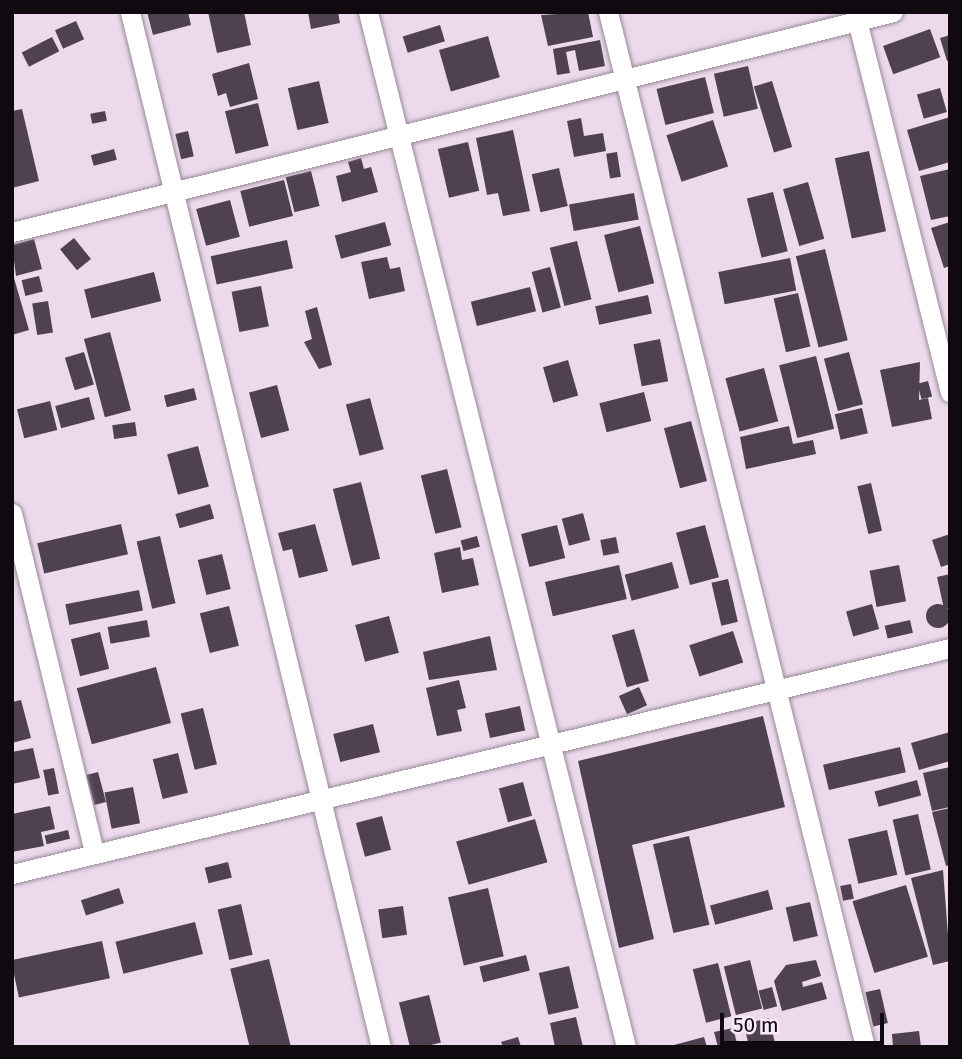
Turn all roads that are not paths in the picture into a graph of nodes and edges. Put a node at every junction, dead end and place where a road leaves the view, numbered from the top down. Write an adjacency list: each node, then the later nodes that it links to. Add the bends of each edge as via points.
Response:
1 (130, 12): 8 (street)
2 (368, 12): 7 (street)
3 (608, 12): 6 (street)
4 (893, 12): 5 (street)
5 (856, 16): 6 (street); 10 (street)
6 (625, 80): 7 (street); 13 (street)
7 (395, 134): 8 (street); 14 (street)
8 (173, 192): 9 (street); 15 (street)
9 (12, 232)
10 (950, 392)
11 (12, 513): 16 (street)
12 (950, 648): 13 (street)
13 (776, 690): 14 (street); 20 (street)
14 (549, 746): 15 (street); 19 (street)
15 (320, 802): 16 (street); 18 (street)
16 (94, 852): 17 (street)
17 (12, 873)
18 (381, 1047)
19 (626, 1047)
20 (865, 1047)

